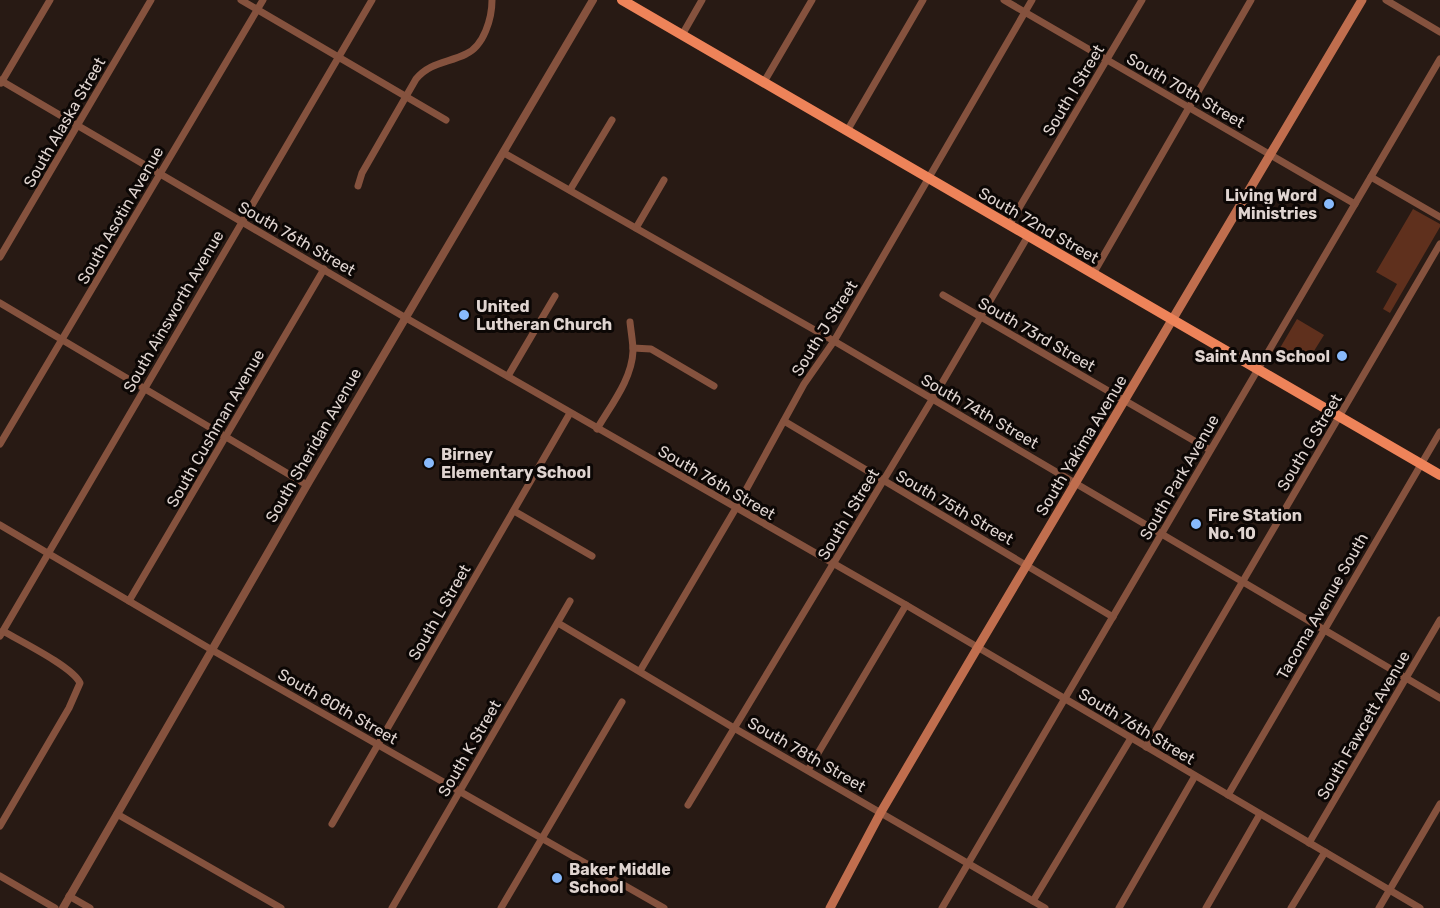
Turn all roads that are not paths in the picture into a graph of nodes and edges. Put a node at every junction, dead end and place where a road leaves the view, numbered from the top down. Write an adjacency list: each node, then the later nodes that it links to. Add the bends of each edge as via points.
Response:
1 (50, 0): 25 (street)
2 (151, 0): 31 (street, South Alaska Street)
3 (241, 0): 18 (street)
4 (263, 0): 18 (street, South Asotin Avenue)
5 (372, 0): 22 (street, South Ainsworth Avenue)
6 (492, 0): 27 (street, via 488,25 472,51 422,72)
7 (593, 0): 33 (street, South Sheridan Avenue)
8 (622, 0): 21 (main road, South 72nd Street)
9 (702, 0): 21 (street)
10 (812, 0): 26 (street)
11 (923, 0): 32 (street)
12 (1004, 0): 19 (street, South 70th Street)
13 (1032, 0): 19 (street, South J Street)
14 (1142, 0): 23 (street, South I Street)
15 (1251, 0): 28 (street)
16 (1362, 0): 34 (main road, South Yakima Avenue)
17 (1386, 0): 20 (street)
18 (257, 10): 22 (street); 35 (street, South Asotin Avenue)
19 (1025, 12): 23 (street, South 70th Street); 37 (street, South J Street)
20 (1440, 32)
21 (682, 35): 26 (main road, South 72nd Street)
22 (339, 57): 27 (street); 43 (street, South Ainsworth Avenue)
23 (1107, 60): 28 (street, South 70th Street); 44 (street, South I Street)
24 (1440, 60): 36 (street, South Park Avenue)
25 (1, 82): 31 (street, South 76th Street)
26 (764, 82): 32 (main road, South 72nd Street)
27 (405, 97): 29 (street); 39 (street)
28 (1189, 108): 34 (street, South 70th Street); 50 (street)
29 (446, 120)
30 (612, 120): 40 (street)
31 (77, 126): 35 (street, South 76th Street); 48 (street, South Alaska Street)
32 (847, 131): 37 (main road, South 72nd Street)
33 (504, 153): 40 (street, South 74th Street); 55 (street, South Sheridan Avenue)
34 (1270, 155): 41 (street, South 70th Street); 56 (main road, South Yakima Avenue)
35 (159, 174): 43 (street, South 76th Street); 58 (street, South Asotin Avenue)
36 (1371, 177): 41 (street, South Park Avenue); 42 (street)
37 (929, 178): 44 (main road, South 72nd Street); 59 (street, South J Street)
38 (664, 180): 45 (street)
39 (358, 186)
40 (570, 190): 45 (street, South 74th Street)
41 (1355, 204): 61 (street, South Park Avenue)
42 (1440, 217)
43 (241, 221): 49 (street, South 76th Street); 64 (street, South Ainsworth Avenue)
44 (1009, 225): 46 (main road, South 72nd Street)
45 (636, 228): 59 (street, South 74th Street)
46 (1028, 236): 50 (main road, South 72nd Street); 54 (street, South I Street)
47 (1440, 244): 68 (street, South G Street)
48 (0, 257)
49 (324, 269): 55 (street, South 76th Street); 72 (street, South Cushman Avenue)
50 (1093, 274): 56 (main road, South 72nd Street)
51 (943, 295): 54 (street, South 73rd Street)
52 (555, 296): 62 (street)
53 (0, 303): 58 (street)
54 (980, 317): 65 (street, South I Street); 66 (street, South 73rd Street)
55 (406, 318): 62 (street, South 76th Street); 79 (street, South Sheridan Avenue)
56 (1173, 320): 61 (main road, South 72nd Street); 66 (main road, South Yakima Avenue)
57 (630, 322): 60 (street)
58 (62, 340): 64 (street); 73 (street, South Asotin Avenue)
59 (834, 341): 65 (street, South 74th Street); 69 (street, South J Street)
60 (633, 348): 63 (street, via 651,349); 70 (street, via 627,375)
61 (1258, 369): 68 (main road, South 72nd Street); 74 (street, South Park Avenue)
62 (508, 376): 67 (street, South 76th Street)
63 (714, 386)
64 (145, 388): 72 (street); 84 (street, South Ainsworth Avenue)
65 (933, 399): 77 (street, South I Street); 78 (street, South 74th Street)
66 (1125, 401): 74 (street, South 73rd Street); 78 (main road, South Yakima Avenue)
67 (570, 413): 70 (street, South 76th Street); 81 (street, South L Street)
68 (1339, 417): 75 (main road, South 72nd Street); 88 (street, South G Street)
69 (784, 421): 77 (street, South 75th Street); 80 (street, South J Street)
70 (597, 429): 80 (street, South 76th Street)
71 (1440, 432): 75 (street, Tacoma Avenue South)
72 (226, 436): 79 (street); 89 (street, South Cushman Avenue)
73 (0, 444)
74 (1210, 450): 83 (street, South Park Avenue)
75 (1421, 464): 76 (main road, South 72nd Street); 95 (street, Tacoma Avenue South)
76 (1440, 476)
77 (884, 481): 86 (street, South I Street); 87 (street, South 75th Street)
78 (1075, 482): 83 (street, South 74th Street); 87 (main road, South Yakima Avenue)
79 (307, 485): 98 (street, South Sheridan Avenue)
80 (736, 508): 86 (street, South 76th Street); 99 (street, South J Street)
81 (514, 511): 85 (street); 106 (street, South L Street)
82 (0, 525): 84 (street, South 80th Street)
83 (1162, 533): 88 (street, South 74th Street); 92 (street, South Park Avenue)
84 (48, 552): 89 (street, South 80th Street); 96 (street, South Ainsworth Avenue)
85 (592, 556)
86 (834, 564): 91 (street, South 76th Street); 104 (street, South I Street)
87 (1027, 565): 92 (street, South 75th Street); 97 (main road, South Yakima Avenue)
88 (1242, 581): 95 (street, South 74th Street); 107 (street, South G Street)
89 (129, 601): 98 (street, South 80th Street)
90 (570, 602): 94 (street, South K Street)
91 (906, 605): 97 (street, South 76th Street); 108 (street)
92 (1113, 617): 102 (street, South Park Avenue)
93 (1440, 620): 100 (street, South Fawcett Avenue)
94 (558, 623): 99 (street, South 78th Street); 110 (street, South K Street)
95 (1324, 629): 100 (street, South 74th Street); 111 (street, Tacoma Avenue South)
96 (2, 633): 118 (street, via 66,668 80,682 69,708)
97 (978, 647): 102 (street, South 76th Street); 114 (main road, South Yakima Avenue)
98 (212, 650): 106 (street, South 80th Street); 115 (street, South Sheridan Avenue)
99 (640, 671): 104 (street, South 78th Street)
100 (1406, 678): 101 (street, South 74th Street); 120 (street, South Fawcett Avenue)
101 (1440, 698)
102 (1065, 699): 105 (street, South 76th Street); 122 (street, South Park Avenue)
103 (622, 702): 119 (street)
104 (734, 728): 108 (street, South 78th Street); 113 (street, South I Street)
105 (1131, 738): 107 (street, South 76th Street); 126 (street)
106 (378, 744): 110 (street, South 80th Street); 117 (street, South L Street)
107 (1146, 747): 109 (street, South 76th Street)
108 (808, 770): 114 (street, South 78th Street)
109 (1195, 776): 111 (street, South 76th Street); 137 (street)
110 (459, 792): 119 (street, South 80th Street); 131 (street, South K Street)
111 (1228, 795): 116 (street, South 76th Street)
112 (1440, 804): 124 (street)
113 (688, 805)
114 (881, 812): 122 (street, South 78th Street); 134 (main road, South Yakima Avenue)
115 (117, 814): 125 (street, South Sheridan Avenue); 130 (street)
116 (1260, 814): 120 (street, South 76th Street); 138 (street)
117 (332, 824)
118 (0, 826)
119 (542, 837): 132 (street); 133 (street, South 80th Street)
120 (1309, 843): 121 (street, South 76th Street)
121 (1325, 852): 124 (street, South 76th Street); 139 (street)
122 (968, 863): 126 (street, South 78th Street); 135 (street, South Park Avenue)
123 (0, 876): 127 (street)
124 (1390, 890): 140 (street); 141 (street, South 76th Street)
125 (69, 896): 128 (street, South Sheridan Avenue); 129 (street)
126 (1035, 904): 136 (street, South 78th Street)
127 (55, 908)
128 (63, 908)
129 (90, 908)
130 (281, 908)
131 (392, 908)
132 (501, 908)
133 (664, 908)
134 (830, 908)
135 (942, 908)
136 (1045, 908)
137 (1119, 908)
138 (1206, 908)
139 (1291, 908)
140 (1379, 908)
141 (1420, 908)

